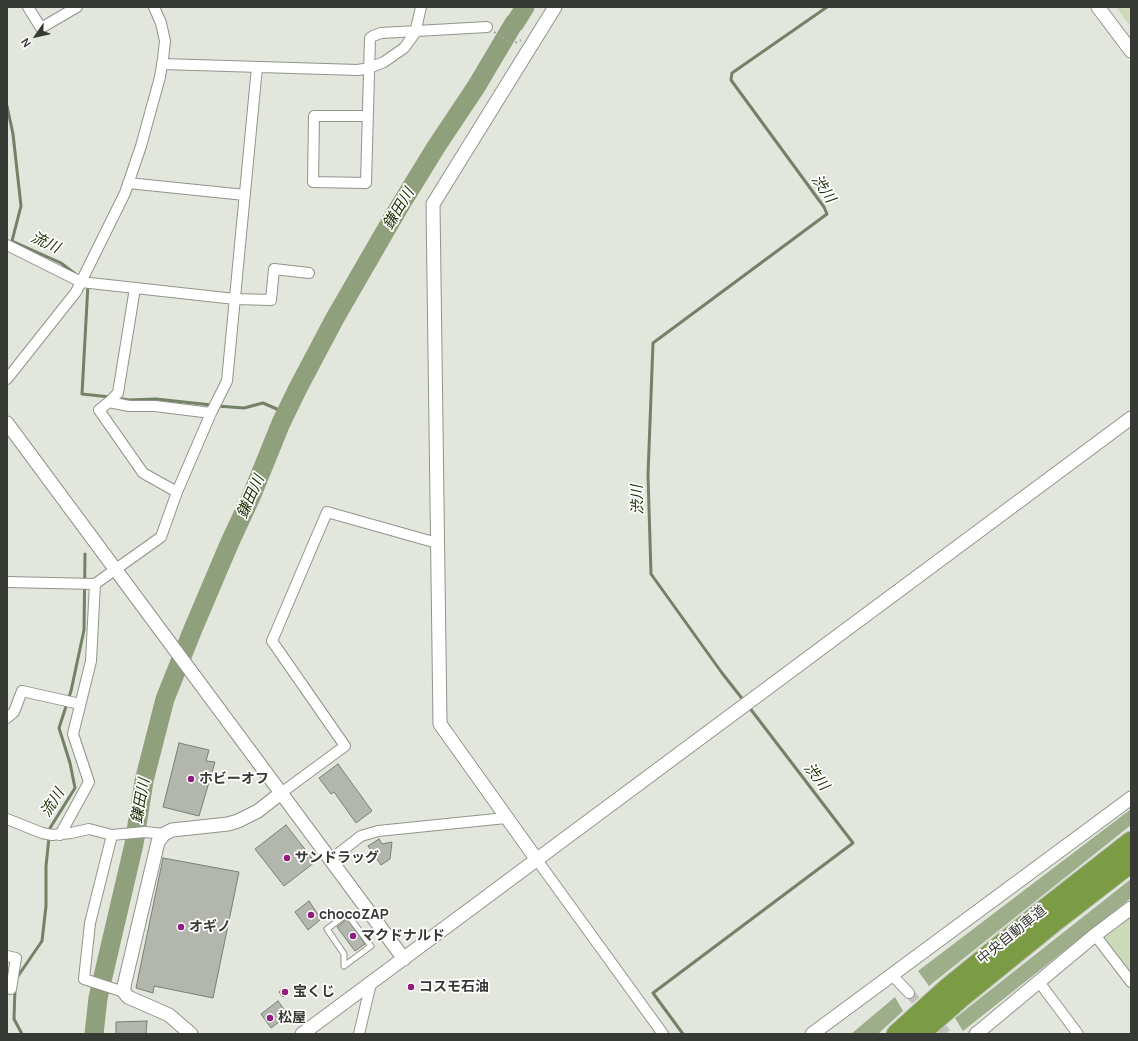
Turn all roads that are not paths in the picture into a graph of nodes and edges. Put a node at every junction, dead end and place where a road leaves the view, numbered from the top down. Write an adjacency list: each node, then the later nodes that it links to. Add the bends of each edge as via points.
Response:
1 (28, 7): 2 (street, via 41,28)
2 (78, 7)
3 (154, 7): 10 (street, via 161,23 164,41)
4 (421, 7): 8 (street)
5 (555, 7): 27 (street, via 433,204)
6 (1098, 7): 9 (street)
7 (487, 27): 8 (street)
8 (415, 30): 12 (street, via 404,48 384,62); 12 (street, via 380,33 370,38)
9 (1131, 51)
10 (162, 64): 11 (street); 14 (street, via 143,138)
11 (257, 67): 12 (street, via 358,70); 15 (street)
12 (369, 68): 13 (street)
13 (368, 116): 13 (street, via 314,116 313,182 366,183)
14 (128, 183): 15 (street); 18 (street)
15 (245, 195): 20 (street)
16 (7, 245): 18 (street)
17 (310, 273): 20 (street, via 274,269 271,300)
18 (81, 282): 19 (street); 21 (street, via 76,292)
19 (135, 288): 20 (street); 22 (street, via 118,393)
20 (235, 299): 23 (street, via 227,381)
21 (7, 379)
22 (109, 402): 23 (street); 26 (street, via 99,410 143,473)
23 (211, 413): 26 (street)
24 (1131, 418): 42 (street)
25 (7, 423): 28 (street)
26 (177, 492): 28 (street, via 161,537)
27 (438, 543): 33 (street, via 327,512 272,641 345,746); 35 (street, via 440,724)
28 (116, 569): 30 (street); 33 (street)
29 (7, 582): 30 (street)
30 (95, 584): 31 (street, via 91,660)
31 (80, 704): 32 (street, via 22,691 14,712); 37 (street, via 72,734 89,782)
32 (7, 718)
33 (281, 793): 38 (street, via 258,811 238,821 172,830); 41 (street)
34 (1131, 798): 49 (street)
35 (506, 818): 41 (street, via 378,831 361,836); 42 (street)
36 (7, 819): 37 (street, via 42,833)
37 (60, 834): 39 (street, via 90,829)
38 (164, 834): 39 (street, via 145,832); 54 (street, via 158,842 124,986)
39 (115, 835): 54 (street, via 90,923 84,979)
40 (1131, 841): 61 (highway, 中央自動車道, via 948,987)
41 (330, 860): 47 (street)
42 (537, 860): 47 (street); 59 (street)
43 (1131, 863): 62 (highway, 中央自動車道, via 1056,921)
44 (1131, 908): 45 (street)
45 (1095, 935): 50 (street); 51 (street)
46 (7, 956): 53 (street, via 16,958 11,989)
47 (404, 959): 52 (street)
48 (344, 966): 48 (lane, via 344,954 327,929 347,914 371,946)
49 (892, 975): 55 (street); 60 (street)
50 (1039, 982): 63 (street); 64 (street)
51 (1131, 982)
52 (371, 983): 57 (street); 58 (street)
53 (7, 988)
54 (119, 991): 56 (street, via 169,1015)
55 (909, 993)
56 (191, 1034)
57 (302, 1034)
58 (359, 1034)
59 (663, 1034)
60 (812, 1034)
61 (896, 1034)
62 (920, 1034)
63 (976, 1034)
64 (1078, 1034)

